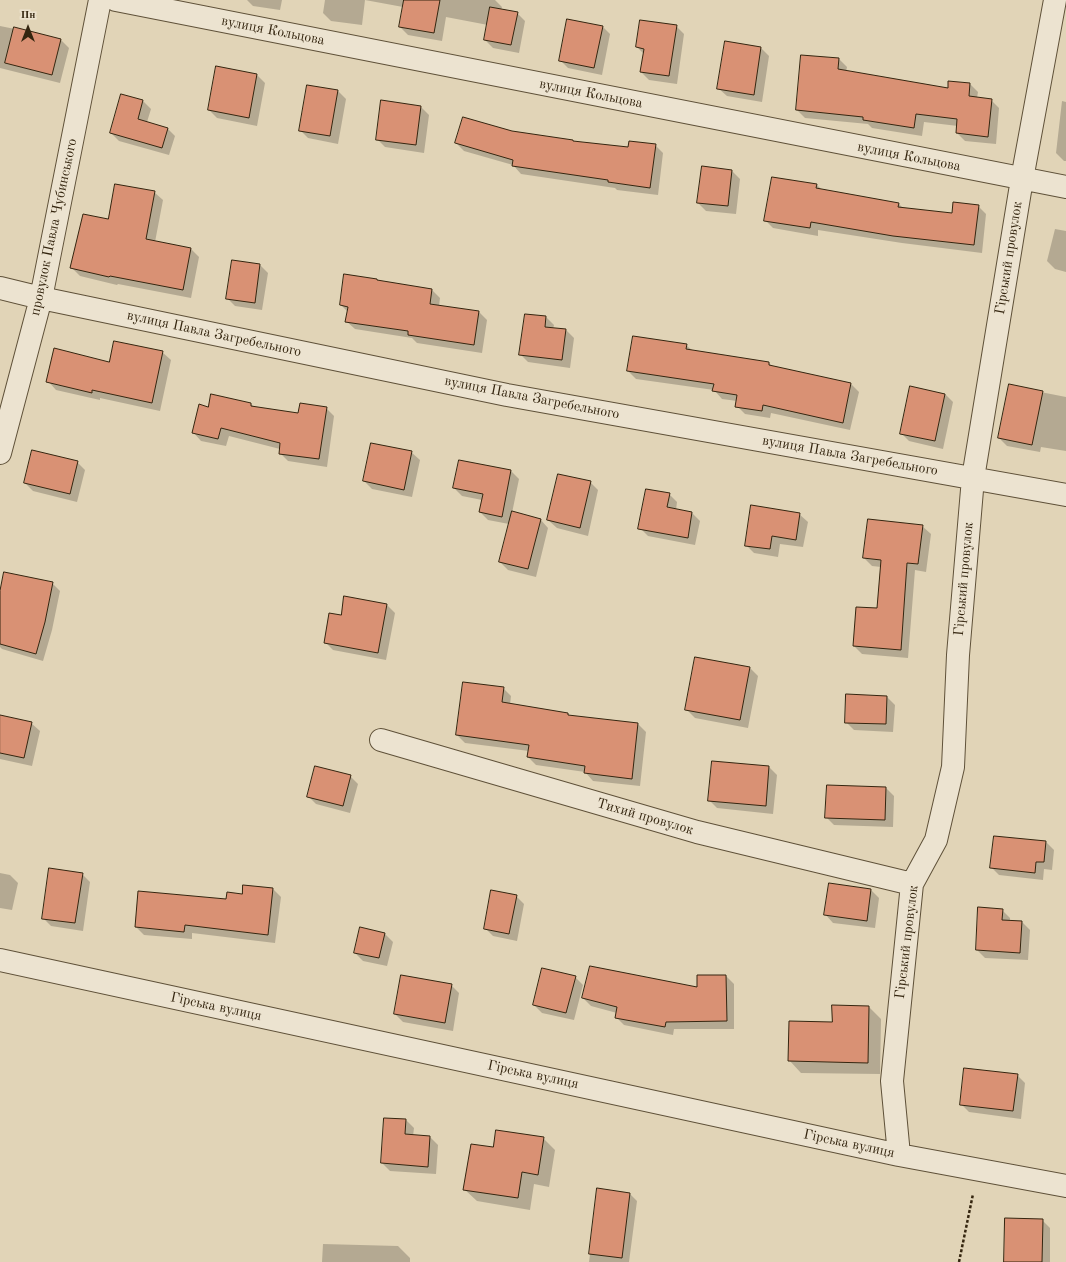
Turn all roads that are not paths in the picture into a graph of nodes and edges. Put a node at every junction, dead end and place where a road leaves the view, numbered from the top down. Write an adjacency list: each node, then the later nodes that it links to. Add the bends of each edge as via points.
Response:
1 (100, 0): 7 (street, провулок Павла Чубинського)
2 (116, 0): 4 (street, вулиця Кольцова)
3 (1055, 0): 4 (street, Гірський провулок)
4 (1022, 179): 5 (street, вулиця Кольцова); 9 (street, Гірський провулок)
5 (1066, 187)
6 (0, 288): 7 (street, вулиця Павла Загребельного)
7 (41, 298): 8 (street, провулок Павла Чубинського); 9 (street, вулиця Павла Загребельного, via 508,395)
8 (0, 453)
9 (973, 478): 10 (street, вулиця Павла Загребельного); 12 (street, Гірський провулок, via 958,655 953,767 936,840)
10 (1066, 495)
11 (381, 740): 12 (street, Тихий провулок, via 697,832)
12 (912, 884): 14 (street, Гірський провулок, via 892,1081)
13 (0, 960): 14 (street, Гірська вулиця)
14 (899, 1155): 15 (street, Гірська вулиця)
15 (1066, 1186)

